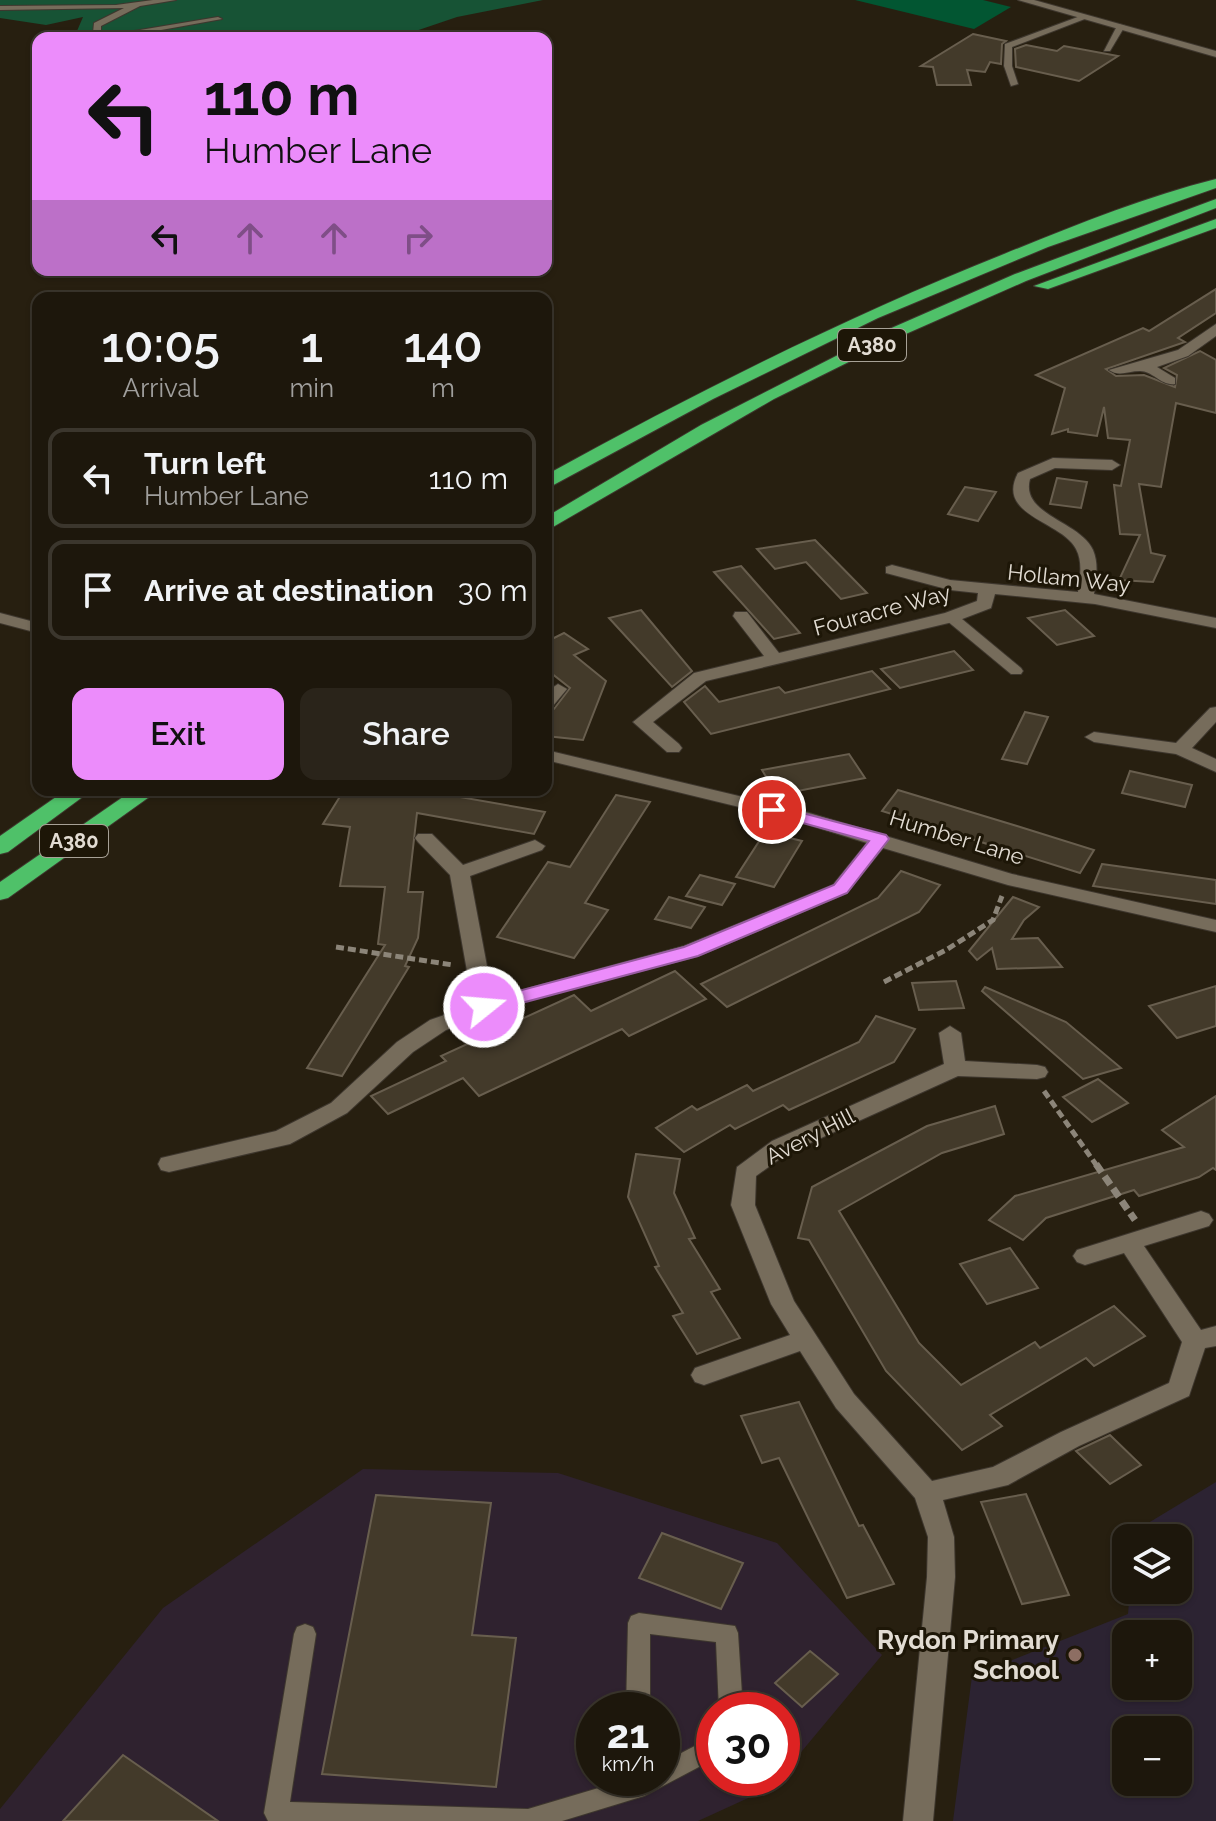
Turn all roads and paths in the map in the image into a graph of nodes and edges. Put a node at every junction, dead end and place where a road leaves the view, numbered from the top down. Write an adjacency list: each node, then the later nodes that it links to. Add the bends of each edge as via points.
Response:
1 (172, 0): 3 (lane)
2 (1023, 0): 5 (street)
3 (137, 5): 4 (lane); 8 (lane, via 97,25)
4 (0, 8)
5 (1086, 17): 7 (street); 12 (lane, via 1008,46)
6 (218, 19): 9 (lane)
7 (1121, 26): 10 (lane); 11 (street)
8 (97, 32)
9 (140, 32)
10 (1107, 49)
11 (1216, 54)
12 (1014, 84)
13 (1214, 175): 22 (highway, A380, via 809,343 673,410)
14 (1216, 203): 17 (highway, A380, via 1063,260)
15 (1216, 223): 17 (highway, A380)
16 (1216, 328): 18 (street, via 1178,357)
17 (884, 339): 23 (highway, A380, via 709,427)
18 (1147, 367): 19 (street); 20 (street)
19 (1116, 370)
20 (1170, 381)
21 (1112, 465): 28 (street, via 1053,463 1023,476 1020,487 1028,505 1079,539 1088,551)
22 (552, 480)
23 (552, 521)
24 (931, 562): 26 (street)
25 (892, 570): 26 (street, Hollam Way)
26 (918, 577): 27 (street, Hollam Way)
27 (987, 591): 28 (street, Hollam Way); 30 (street, Fouracre Way, via 985,604)
28 (1085, 598): 32 (street, Hollam Way)
29 (741, 616): 34 (street)
30 (951, 617): 34 (street, Fouracre Way); 35 (lane)
31 (0, 618): 33 (street)
32 (1216, 623)
33 (32, 626)
34 (777, 661): 38 (street, Fouracre Way, via 700,677 642,722)
35 (1016, 671)
36 (1216, 712): 39 (street)
37 (1094, 737): 39 (street)
38 (673, 748)
39 (1180, 749): 41 (street)
40 (552, 757): 45 (street, Humber Lane)
41 (1216, 766)
42 (72, 796): 47 (highway, A380)
43 (139, 796): 50 (highway, A380)
44 (425, 838): 48 (street)
45 (880, 839): 49 (street, Humber Lane); 55 (street, via 840,889 827,895 691,951)
46 (535, 846): 48 (street)
47 (0, 847)
48 (460, 873): 53 (street)
49 (1008, 879): 51 (street, Humber Lane); 54 (path, via 993,920)
50 (0, 893)
51 (1216, 926)
52 (336, 947): 53 (path)
53 (478, 969): 55 (street)
54 (884, 982)
55 (484, 1007): 60 (street, via 438,1025 405,1047 339,1108 282,1138)
56 (950, 1033): 57 (street)
57 (955, 1068): 58 (street, Avery Hill); 65 (street, Avery Hill, via 780,1147 745,1173 743,1205 783,1304)
58 (1037, 1072)
59 (1048, 1101): 62 (path)
60 (169, 1164)
61 (1201, 1220): 62 (street)
62 (1139, 1240): 63 (street); 64 (street)
63 (1085, 1256)
64 (1205, 1338): 67 (street, via 1180,1389 999,1477)
65 (806, 1339): 66 (street); 67 (street, Avery Hill, via 845,1401)
66 (704, 1375)
67 (927, 1493): 72 (street, Avery Hill, via 941,1537 941,1577)
68 (305, 1634): 71 (lane, via 276,1813 528,1820)
69 (638, 1692): 70 (lane, via 639,1623 727,1633)
70 (730, 1692)
71 (599, 1796)
72 (918, 1821)

